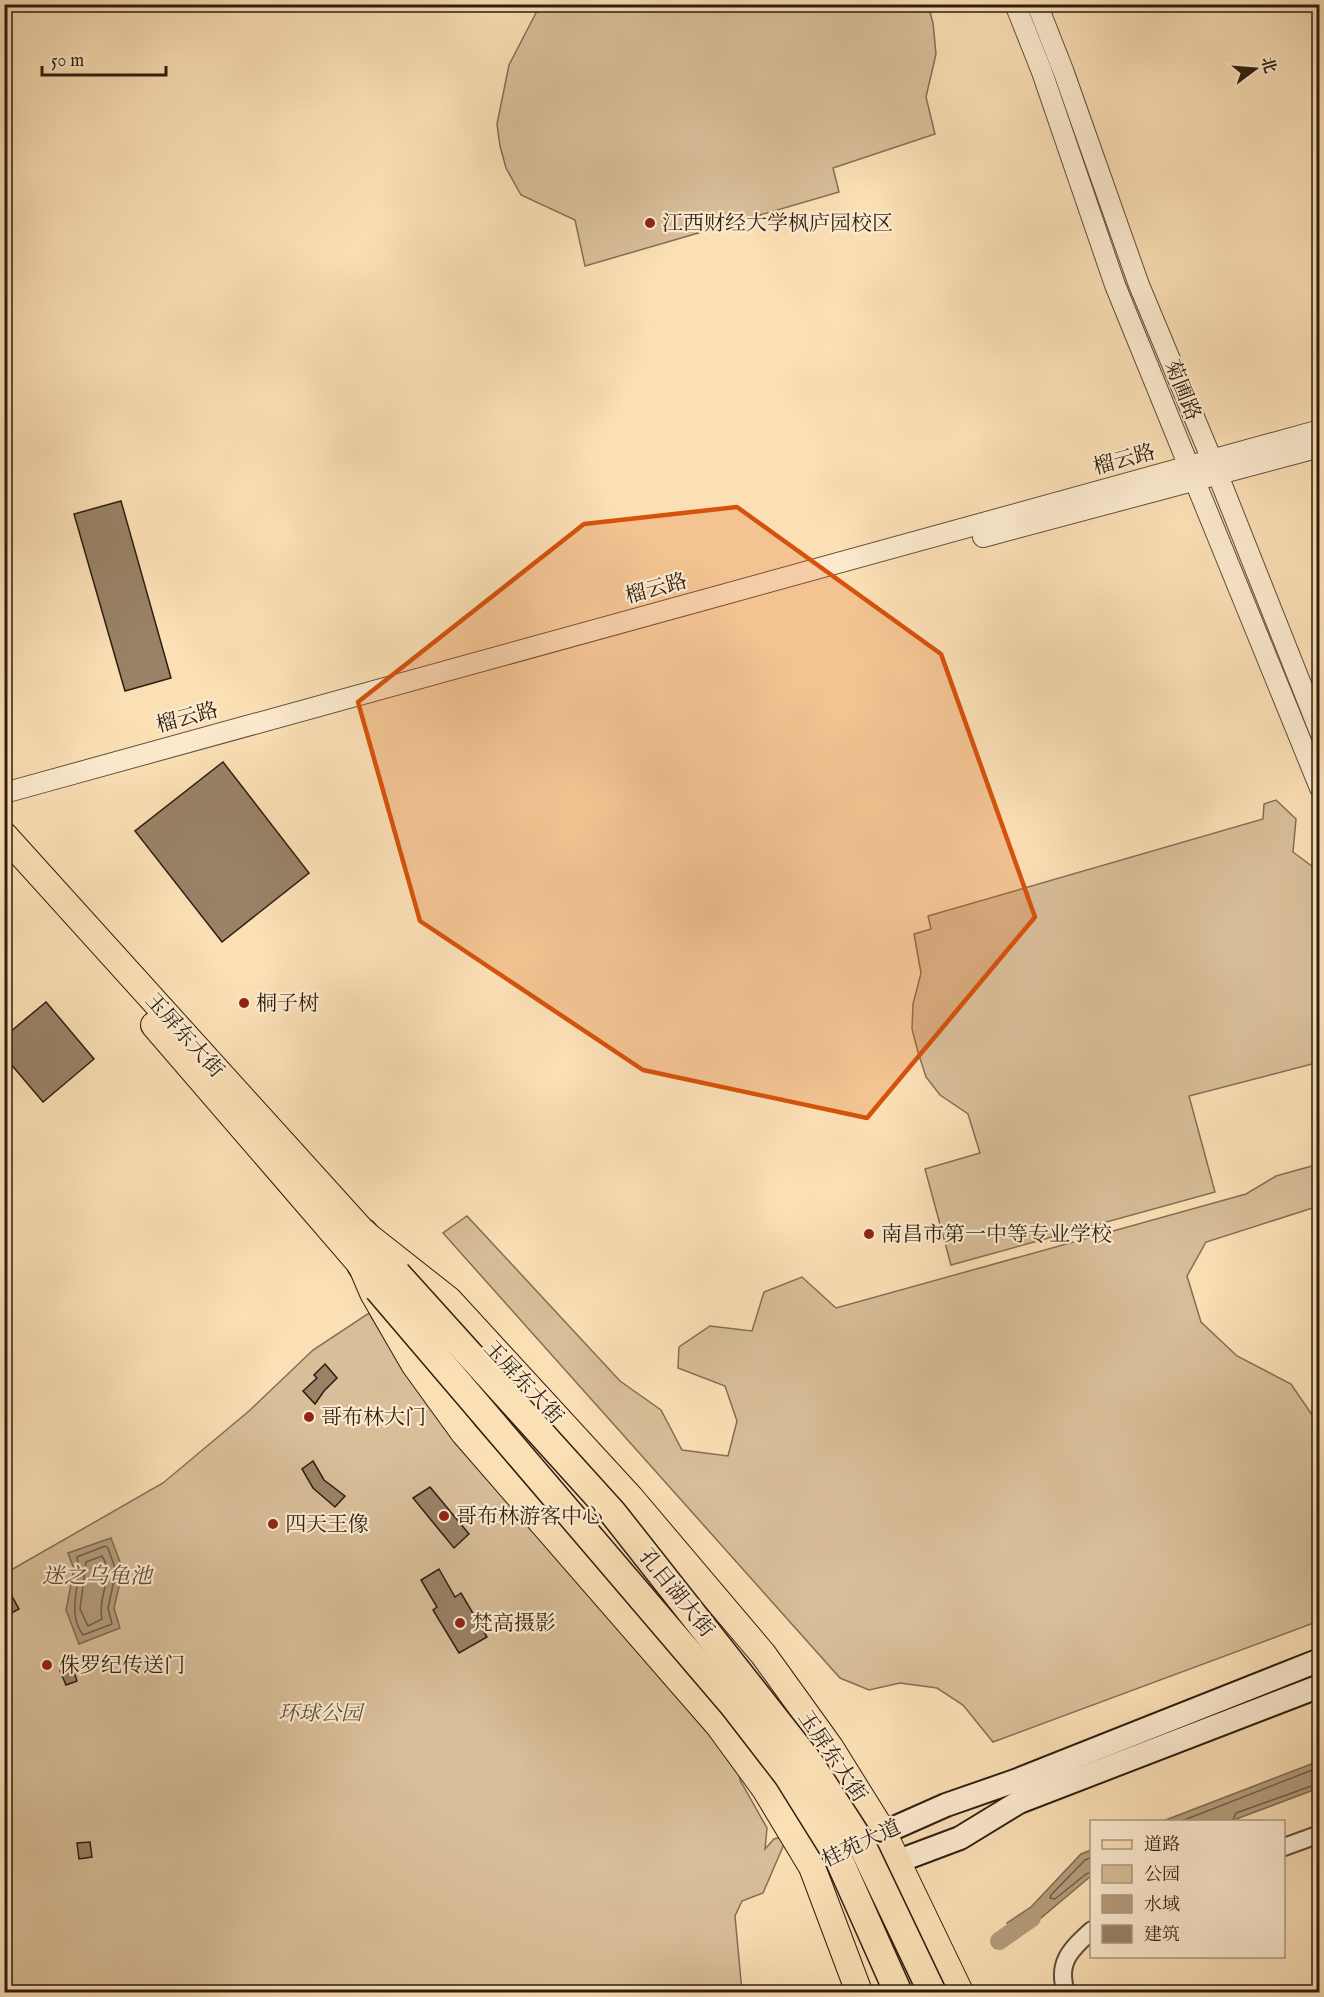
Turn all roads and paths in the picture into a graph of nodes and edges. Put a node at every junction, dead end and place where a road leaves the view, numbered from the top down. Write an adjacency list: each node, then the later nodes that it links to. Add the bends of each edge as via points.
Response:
1 (1015, 4): 6 (street, 菊圃路, via 1115,285)
2 (1037, 4): 5 (street, 菊圃路, via 1139,285)
3 (1320, 430): 5 (street, 榴云路)
4 (1320, 447): 5 (street, 榴云路)
5 (1215, 467): 6 (street, 榴云路); 7 (street, 菊圃路)
6 (1190, 473): 8 (street, 菊圃路); 9 (street, 榴云路); 10 (street, 榴云路)
7 (1320, 732)
8 (1320, 788)
9 (4, 793)
10 (4, 802)
11 (4, 835): 13 (main road, 玉屏东大街)
12 (4, 857): 14 (main road, 玉屏东大街)
13 (364, 1233): 15 (highway, 孔目湖大街); 18 (main road, 玉屏东大街, via 448,1300 630,1497 763,1654 830,1747)
14 (361, 1266): 15 (highway, 孔目湖大街); 22 (main road, 玉屏东大街, via 414,1364 464,1433 719,1726 765,1789)
15 (388, 1281): 25 (highway, 孔目湖大街, bridge, via 788,1776 836,1853); 26 (highway, 孔目湖大街, bridge, via 613,1513 809,1761 860,1841)
16 (1320, 1660): 18 (main road, 桂苑大道)
17 (1320, 1686): 21 (main road, 桂苑大道, via 1018,1802 960,1838)
18 (883, 1832): 21 (main road, 玉屏东大街); 22 (main road, 桂苑大道)
19 (1320, 1834): 20 (street)
20 (1285, 1847)
21 (898, 1862): 22 (main road, 桂苑大道, via 856,1876); 27 (main road, 玉屏东大街)
22 (812, 1867): 24 (main road, 玉屏东大街)
23 (1090, 1932): 28 (street, via 1069,1952 1061,1978)
24 (859, 1992)
25 (898, 1992)
26 (932, 1992)
27 (960, 1992)
28 (1066, 1992)

